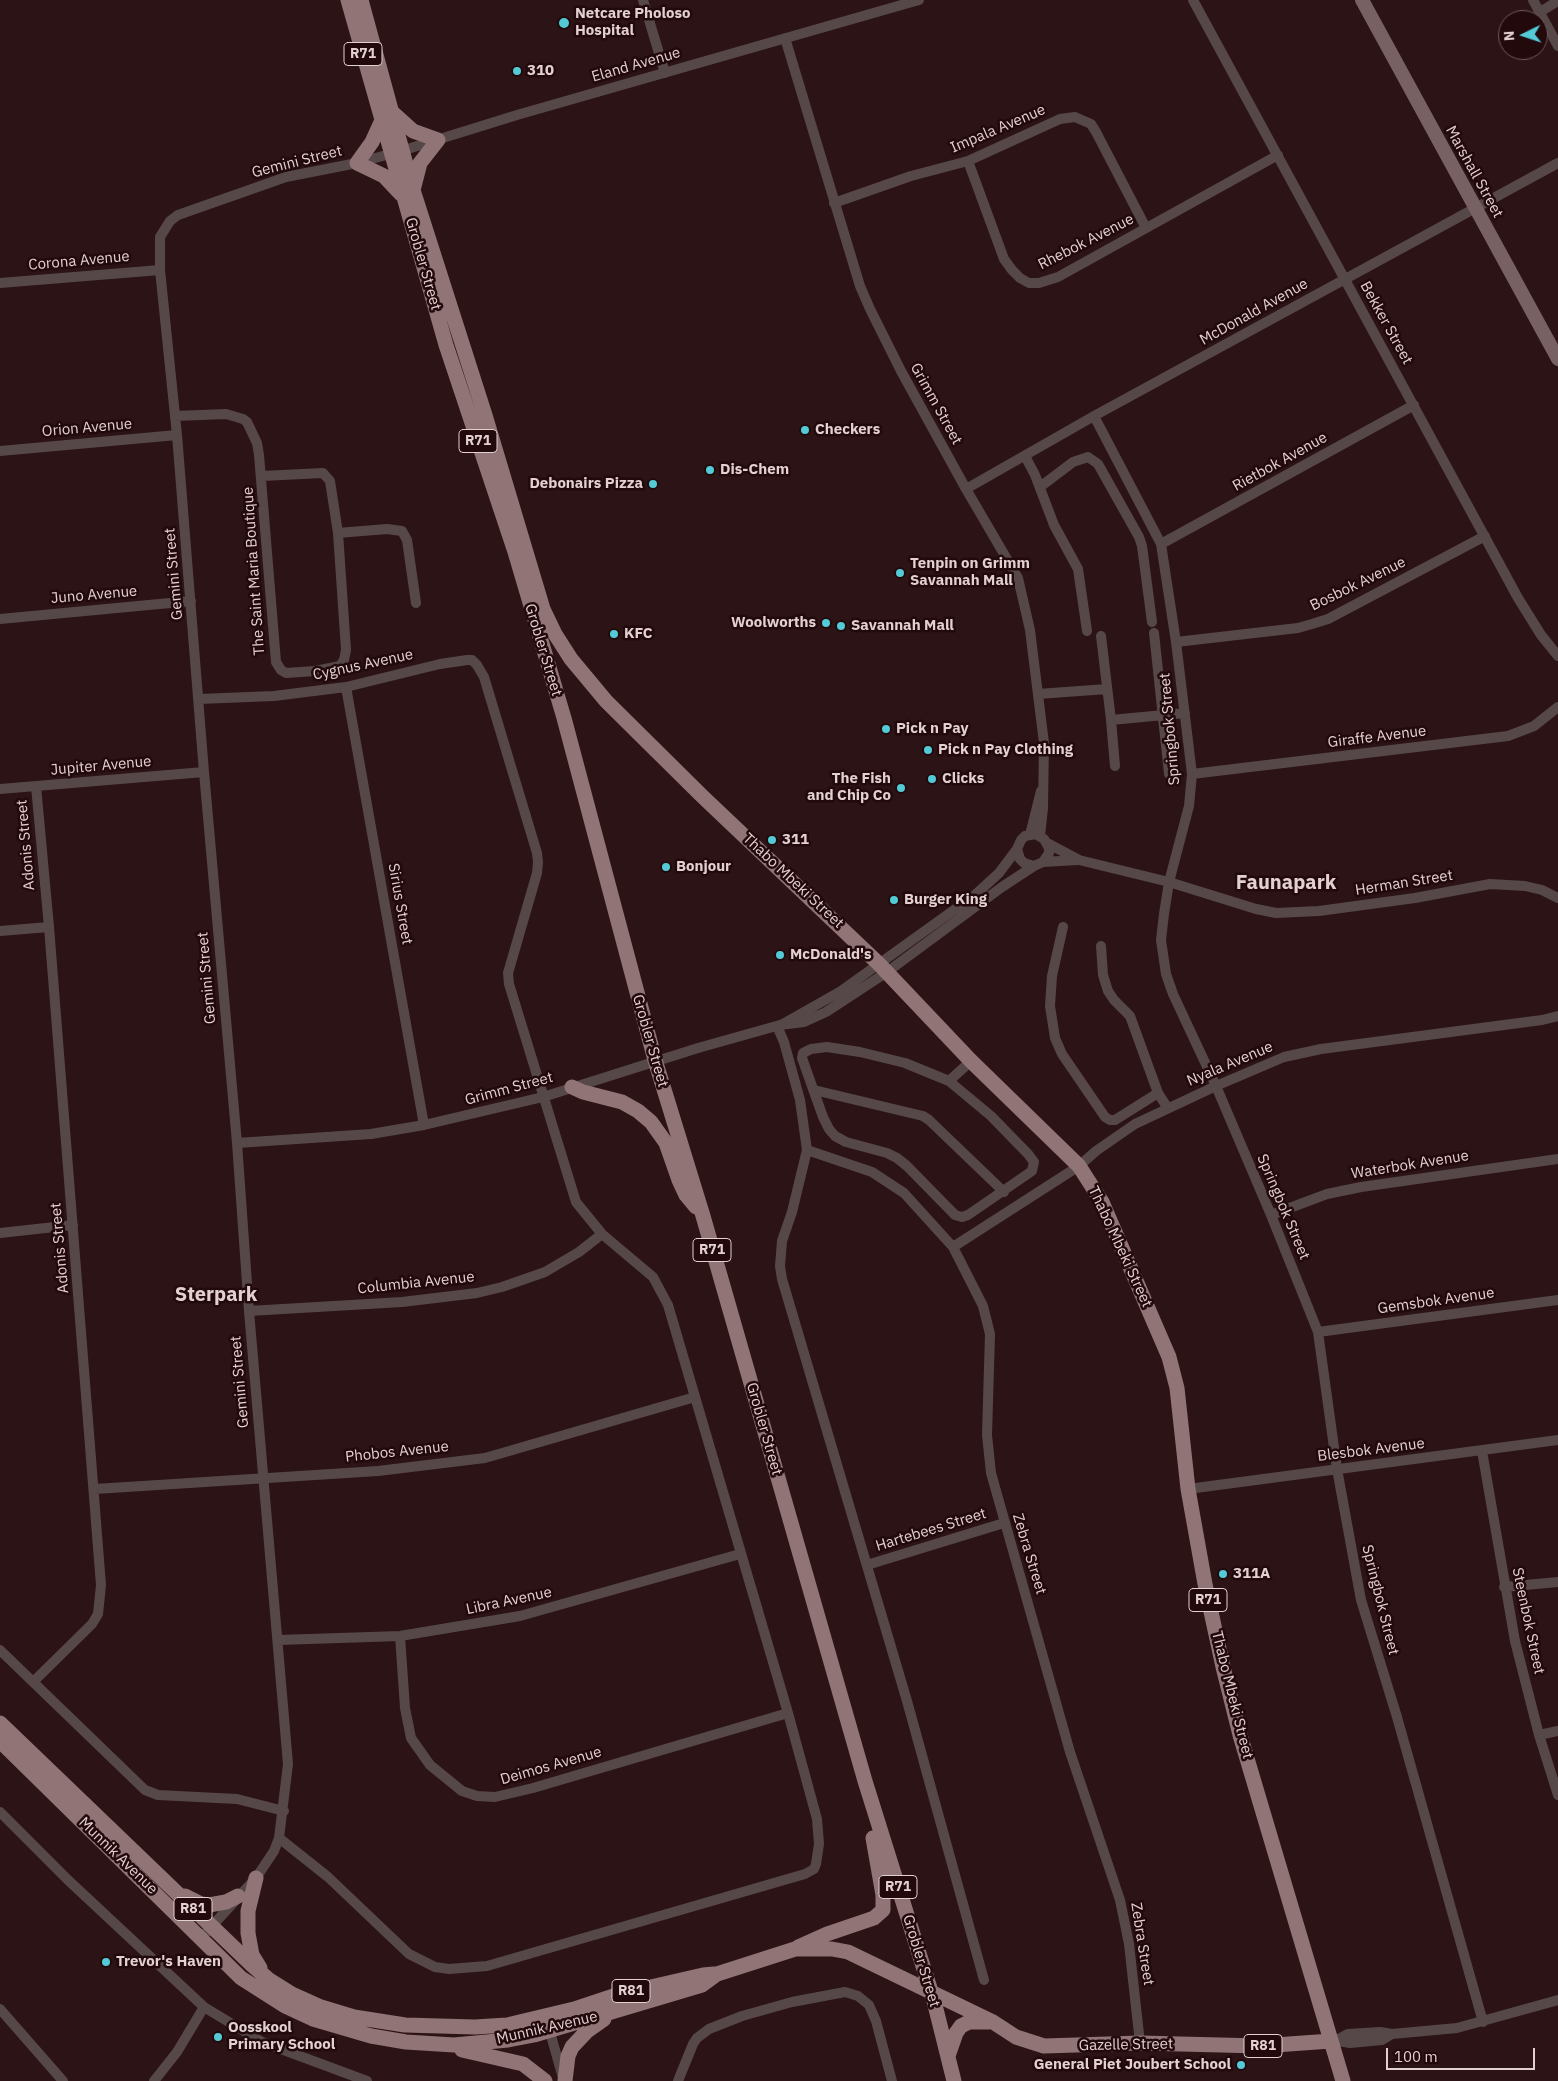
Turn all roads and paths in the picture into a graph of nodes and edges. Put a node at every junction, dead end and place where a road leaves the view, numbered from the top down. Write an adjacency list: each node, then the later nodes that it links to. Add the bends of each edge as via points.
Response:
1 (348, 0): 13 (main road, Grobler Street / R71)
2 (361, 0): 13 (main road, Grobler Street / R71)
3 (643, 0): 12 (street)
4 (918, 0): 10 (street, Eland Avenue)
5 (1193, 0): 16 (street, Bekker Street)
6 (1362, 0): 22 (street, Marshall Street)
7 (1558, 1): 8 (street)
8 (1543, 10)
9 (1548, 27): 11 (street)
10 (785, 38): 12 (street, Eland Avenue); 21 (street, Grimm Street)
11 (1558, 46)
12 (665, 73): 14 (street, Eland Avenue)
13 (386, 116): 14 (main road); 15 (main road, Grobler Street / R71); 18 (main road)
14 (438, 140): 15 (street, Eland Avenue); 20 (main road, via 420,163)
15 (396, 152): 18 (street, Gemini Street); 20 (main road, Grobler Street / R71)
16 (1278, 155): 23 (street, Rhebok Avenue); 25 (street, Bekker Street)
17 (968, 161): 21 (street, Impala Avenue, via 911,176); 23 (street, Impala Avenue, via 1060,119 1083,119 1096,132); 23 (street, Rhebok Avenue, via 1004,259 1020,278 1029,283 1058,277)
18 (358, 162): 20 (main road); 24 (street, Gemini Street, via 286,177 178,215 160,237)
19 (1558, 163): 22 (street, McDonald Avenue)
20 (408, 193): 39 (main road, Grobler Street / R71, via 446,345); 43 (main road, Grobler Street / R71, via 485,415)
21 (834, 204): 36 (street, Grimm Street, via 870,309)
22 (1476, 208): 25 (street, McDonald Avenue); 27 (street, Marshall Street)
23 (1146, 228)
24 (160, 270): 26 (street, Corona Avenue); 29 (street, Gemini Street)
25 (1345, 280): 28 (street, Bekker Street); 30 (street, McDonald Avenue)
26 (0, 283)
27 (1558, 359)
28 (1414, 405): 38 (street, Bekker Street); 40 (street, Rietbok Avenue)
29 (175, 416): 31 (street, Gemini Street); 34 (street, The Saint Maria Boutique, via 226,414 243,419 257,444)
30 (1094, 416): 33 (street, McDonald Avenue); 40 (street, Springbok Street)
31 (177, 435): 32 (street, Orion Avenue); 41 (street, Gemini Street)
32 (0, 451)
33 (1025, 456): 35 (street); 36 (street, McDonald Avenue)
34 (262, 476): 37 (street, The Saint Maria Boutique, via 323,472 330,481); 37 (street, The Saint Maria Boutique, via 274,658 286,673 331,669 340,666 344,660)
35 (1040, 487): 45 (street, via 1054,525 1078,569); 55 (street, via 1073,462 1088,457 1098,464 1139,537)
36 (966, 489): 51 (street, Grimm Street, via 1018,578 1030,630)
37 (338, 534): 42 (street, via 387,529 402,531 407,540)
38 (1485, 536): 47 (street, Bosbok Avenue, via 1312,624); 48 (street, Bekker Street, via 1529,617)
39 (510, 537): 43 (main road, via 523,555); 56 (main road, Grobler Street / R71)
40 (1160, 544): 47 (street, Springbok Street)
41 (191, 601): 44 (street, Juno Avenue); 52 (street, Gemini Street)
42 (416, 603)
43 (543, 609): 56 (main road); 74 (main road, Thabo Mbeki Street / R71, via 571,659 606,701)
44 (0, 619)
45 (1087, 630)
46 (1100, 636): 50 (street)
47 (1176, 642): 54 (street, Springbok Street)
48 (1558, 656)
49 (346, 687): 52 (street, Cygnus Avenue, via 274,696); 84 (street, Cygnus Avenue, via 440,664 472,660 478,665 487,684 537,852 537,873 508,976); 86 (street, Sirius Street)
50 (1107, 689): 51 (street); 57 (street)
51 (1038, 694): 64 (street, Grimm Street, via 1044,744 1044,808)
52 (199, 700): 59 (street, Gemini Street)
53 (1558, 707): 61 (street, Giraffe Avenue, via 1534,726 1508,736)
54 (1184, 713): 55 (street); 61 (street, Springbok Street)
55 (1162, 716): 57 (street); 60 (street)
56 (564, 718): 77 (main road, Grobler Street / R71)
57 (1111, 720): 58 (street)
58 (1115, 766)
59 (204, 772): 62 (street, Jupiter Avenue); 87 (street, Gemini Street)
60 (1169, 774)
61 (1192, 774): 68 (street, Springbok Street, via 1189,806)
62 (36, 786): 63 (street, Jupiter Avenue); 70 (street, Adonis Street)
63 (0, 789)
64 (1039, 838): 65 (street, via 1021,840); 66 (street, Herman Street); 67 (street, via 1049,853)
65 (1018, 849): 67 (street, via 1024,863); 74 (street, Grimm Street, via 999,873 975,895)
66 (1079, 860): 67 (street, Herman Street); 68 (street, Herman Street)
67 (1039, 864): 74 (street, Grimm Street)
68 (1169, 882): 69 (street, Herman Street, via 1256,909 1293,914 1415,898 1490,884 1525,886); 80 (street, Springbok Street, via 1161,940 1166,974)
69 (1558, 898)
70 (49, 927): 72 (street); 94 (street, Adonis Street)
71 (1063, 927): 83 (street, via 1052,976 1050,1006 1055,1038 1062,1054 1110,1120)
72 (0, 931)
73 (1101, 946): 83 (street, via 1108,991 1130,1016)
74 (883, 968): 76 (street, Grimm Street); 78 (main road, Thabo Mbeki Street / R71)
75 (1558, 1016): 80 (street, Nyala Avenue, via 1302,1053 1284,1057)
76 (778, 1026): 77 (street, Grimm Street); 88 (street, via 800,1100)
77 (655, 1060): 81 (street, Grimm Street); 93 (main road, Grobler Street / R71)
78 (971, 1061): 79 (street); 90 (main road, Thabo Mbeki Street / R71)
79 (949, 1081): 82 (street, via 889,1058 821,1047 811,1048 802,1055); 91 (street, via 991,1116 1034,1162 1028,1175)
80 (1216, 1086): 85 (street, Nyala Avenue); 92 (street, Springbok Street)
81 (572, 1087): 84 (street, Grimm Street); 93 (main road, via 622,1102 651,1122 666,1143 686,1194)
82 (814, 1090): 91 (street, via 923,1116); 91 (street, via 823,1117 835,1136 897,1158 954,1215 966,1216)
83 (1158, 1093): 85 (street)
84 (543, 1097): 86 (street, Grimm Street); 96 (street, via 576,1202)
85 (1167, 1107): 90 (street, Nyala Avenue, via 1135,1124)
86 (424, 1125): 87 (street, Grimm Street, via 371,1134)
87 (237, 1143): 99 (street, Gemini Street)
88 (807, 1150): 97 (street, Zebra Street, via 872,1172 889,1182 917,1206); 110 (street, via 782,1241 780,1266)
89 (1558, 1159): 92 (street, Waterbok Avenue, via 1361,1187 1327,1194)
90 (1079, 1166): 97 (street, Nyala Avenue); 106 (main road, Thabo Mbeki Street / R71, via 1102,1202 1169,1357 1177,1388)
91 (1004, 1192)
92 (1271, 1215): 100 (street, Springbok Street)
93 (703, 1216): 122 (main road, Grobler Street / R71)
94 (73, 1225): 95 (street); 107 (street, Adonis Street)
95 (0, 1233)
96 (602, 1234): 99 (street, Columbia Avenue, via 545,1272 476,1293 402,1302); 101 (street, via 647,1270 658,1284 668,1305)
97 (953, 1247): 108 (street, Zebra Street, via 978,1293 987,1320 990,1347 988,1454)
98 (1558, 1300): 100 (street, Gemsbok Avenue)
99 (249, 1311): 105 (street, Gemini Street)
100 (1318, 1332): 104 (street, Springbok Street)
101 (695, 1397): 105 (street, Phobos Avenue, via 485,1458 378,1471); 109 (street)
102 (1558, 1440): 103 (street, Blesbok Avenue)
103 (1482, 1451): 104 (street, Blesbok Avenue); 112 (street, Steenbok Street)
104 (1337, 1469): 106 (street, Blesbok Avenue); 142 (street, Springbok Street, via 1361,1600)
105 (263, 1478): 107 (street, Phobos Avenue); 114 (street, Gemini Street)
106 (1188, 1488): 144 (main road, Thabo Mbeki Street / R71, via 1205,1584 1238,1726)
107 (94, 1489): 116 (street, Adonis Street, via 101,1585 98,1614 80,1637)
108 (1004, 1523): 110 (street, Hartebees Street); 145 (street, Zebra Street, via 1070,1752 1120,1900 1129,1944)
109 (740, 1554): 113 (street, Libra Avenue, via 541,1611); 117 (street)
110 (866, 1565): 135 (street)
111 (1558, 1582): 112 (street)
112 (1504, 1586): 120 (street, Steenbok Street, via 1514,1641)
113 (400, 1636): 114 (street, Libra Avenue); 117 (street, Deimos Avenue, via 405,1708 411,1738 421,1755 444,1777 462,1791 477,1796 495,1797 525,1790)
114 (278, 1640): 124 (street, Gemini Street, via 288,1764)
115 (0, 1650): 116 (street)
116 (32, 1682): 124 (street, via 145,1790 158,1794 236,1798)
117 (788, 1713): 126 (street, via 817,1819 819,1853 814,1868 805,1874 487,1966 435,1967 409,1954 328,1877)
118 (0, 1722): 128 (main road, Munnik Avenue / R81)
119 (1558, 1731): 120 (street)
120 (1539, 1735): 123 (street, Steenbok Street)
121 (0, 1741): 131 (main road, Munnik Avenue / R81)
122 (864, 1781): 132 (main road, via 866,1813 877,1852 883,1910 874,1918); 136 (main road, Grobler Street / R71)
123 (1558, 1795)
124 (284, 1811): 126 (street, Gemini Street)
125 (0, 1812): 138 (street)
126 (279, 1838): 127 (street, Gemini Street)
127 (256, 1878): 129 (street, Gemini Street); 134 (main road, via 248,1911 248,1932 252,1955)
128 (171, 1887): 129 (main road, via 192,1900 209,1905); 130 (main road, Munnik Avenue / R81)
129 (238, 1896): 130 (street, Gemini Street)
130 (212, 1927): 131 (street, Gemini Street); 134 (main road, Munnik Avenue / R81)
131 (201, 1938): 146 (main road, Munnik Avenue / R81, via 259,1991 313,2019 371,2036)
132 (795, 1949): 133 (main road, Munnik Avenue / R81); 136 (main road, Munnik Avenue / R81, via 848,1952)
133 (717, 1974): 140 (main road, Munnik Avenue / R81, via 702,1985); 143 (main road, Munnik Avenue / R81, via 703,1974 616,1995)
134 (268, 1979): 143 (main road, Munnik Avenue / R81, via 321,2008 382,2022 476,2027)
135 (984, 1980)
136 (932, 1993): 141 (main road, Gazelle Street / R81); 147 (main road, Grobler Street / R71)
137 (1558, 2000): 142 (street, Gazelle Street)
138 (204, 2007): 148 (street, via 262,2042); 150 (street, via 178,2052)
139 (0, 2009): 149 (street)
140 (620, 2010): 143 (main road, Munnik Avenue / R81); 152 (main road, via 596,2023 577,2040 568,2056)
141 (993, 2022): 145 (main road, Gazelle Street / R81, via 1016,2037 1044,2046); 147 (main road, via 975,2021 961,2026)
142 (1483, 2022): 144 (street, Gazelle Street, via 1448,2030 1348,2034)
143 (548, 2024): 146 (main road, Munnik Avenue / R81, via 508,2040); 152 (street)
144 (1334, 2040): 145 (main road, Gazelle Street / R81, via 1252,2046); 156 (main road, Thabo Mbeki Street / R71)
145 (1140, 2043)
146 (431, 2044): 151 (main road, via 523,2064)
147 (948, 2056): 155 (main road, Grobler Street / R71)
148 (364, 2080)
149 (63, 2081)
150 (154, 2081)
151 (545, 2081)
152 (564, 2081)
153 (678, 2081): 154 (street, via 693,2044 709,2029 792,2002 845,1992 858,1996 869,2005)
154 (892, 2081)
155 (954, 2081)
156 (1343, 2081)

